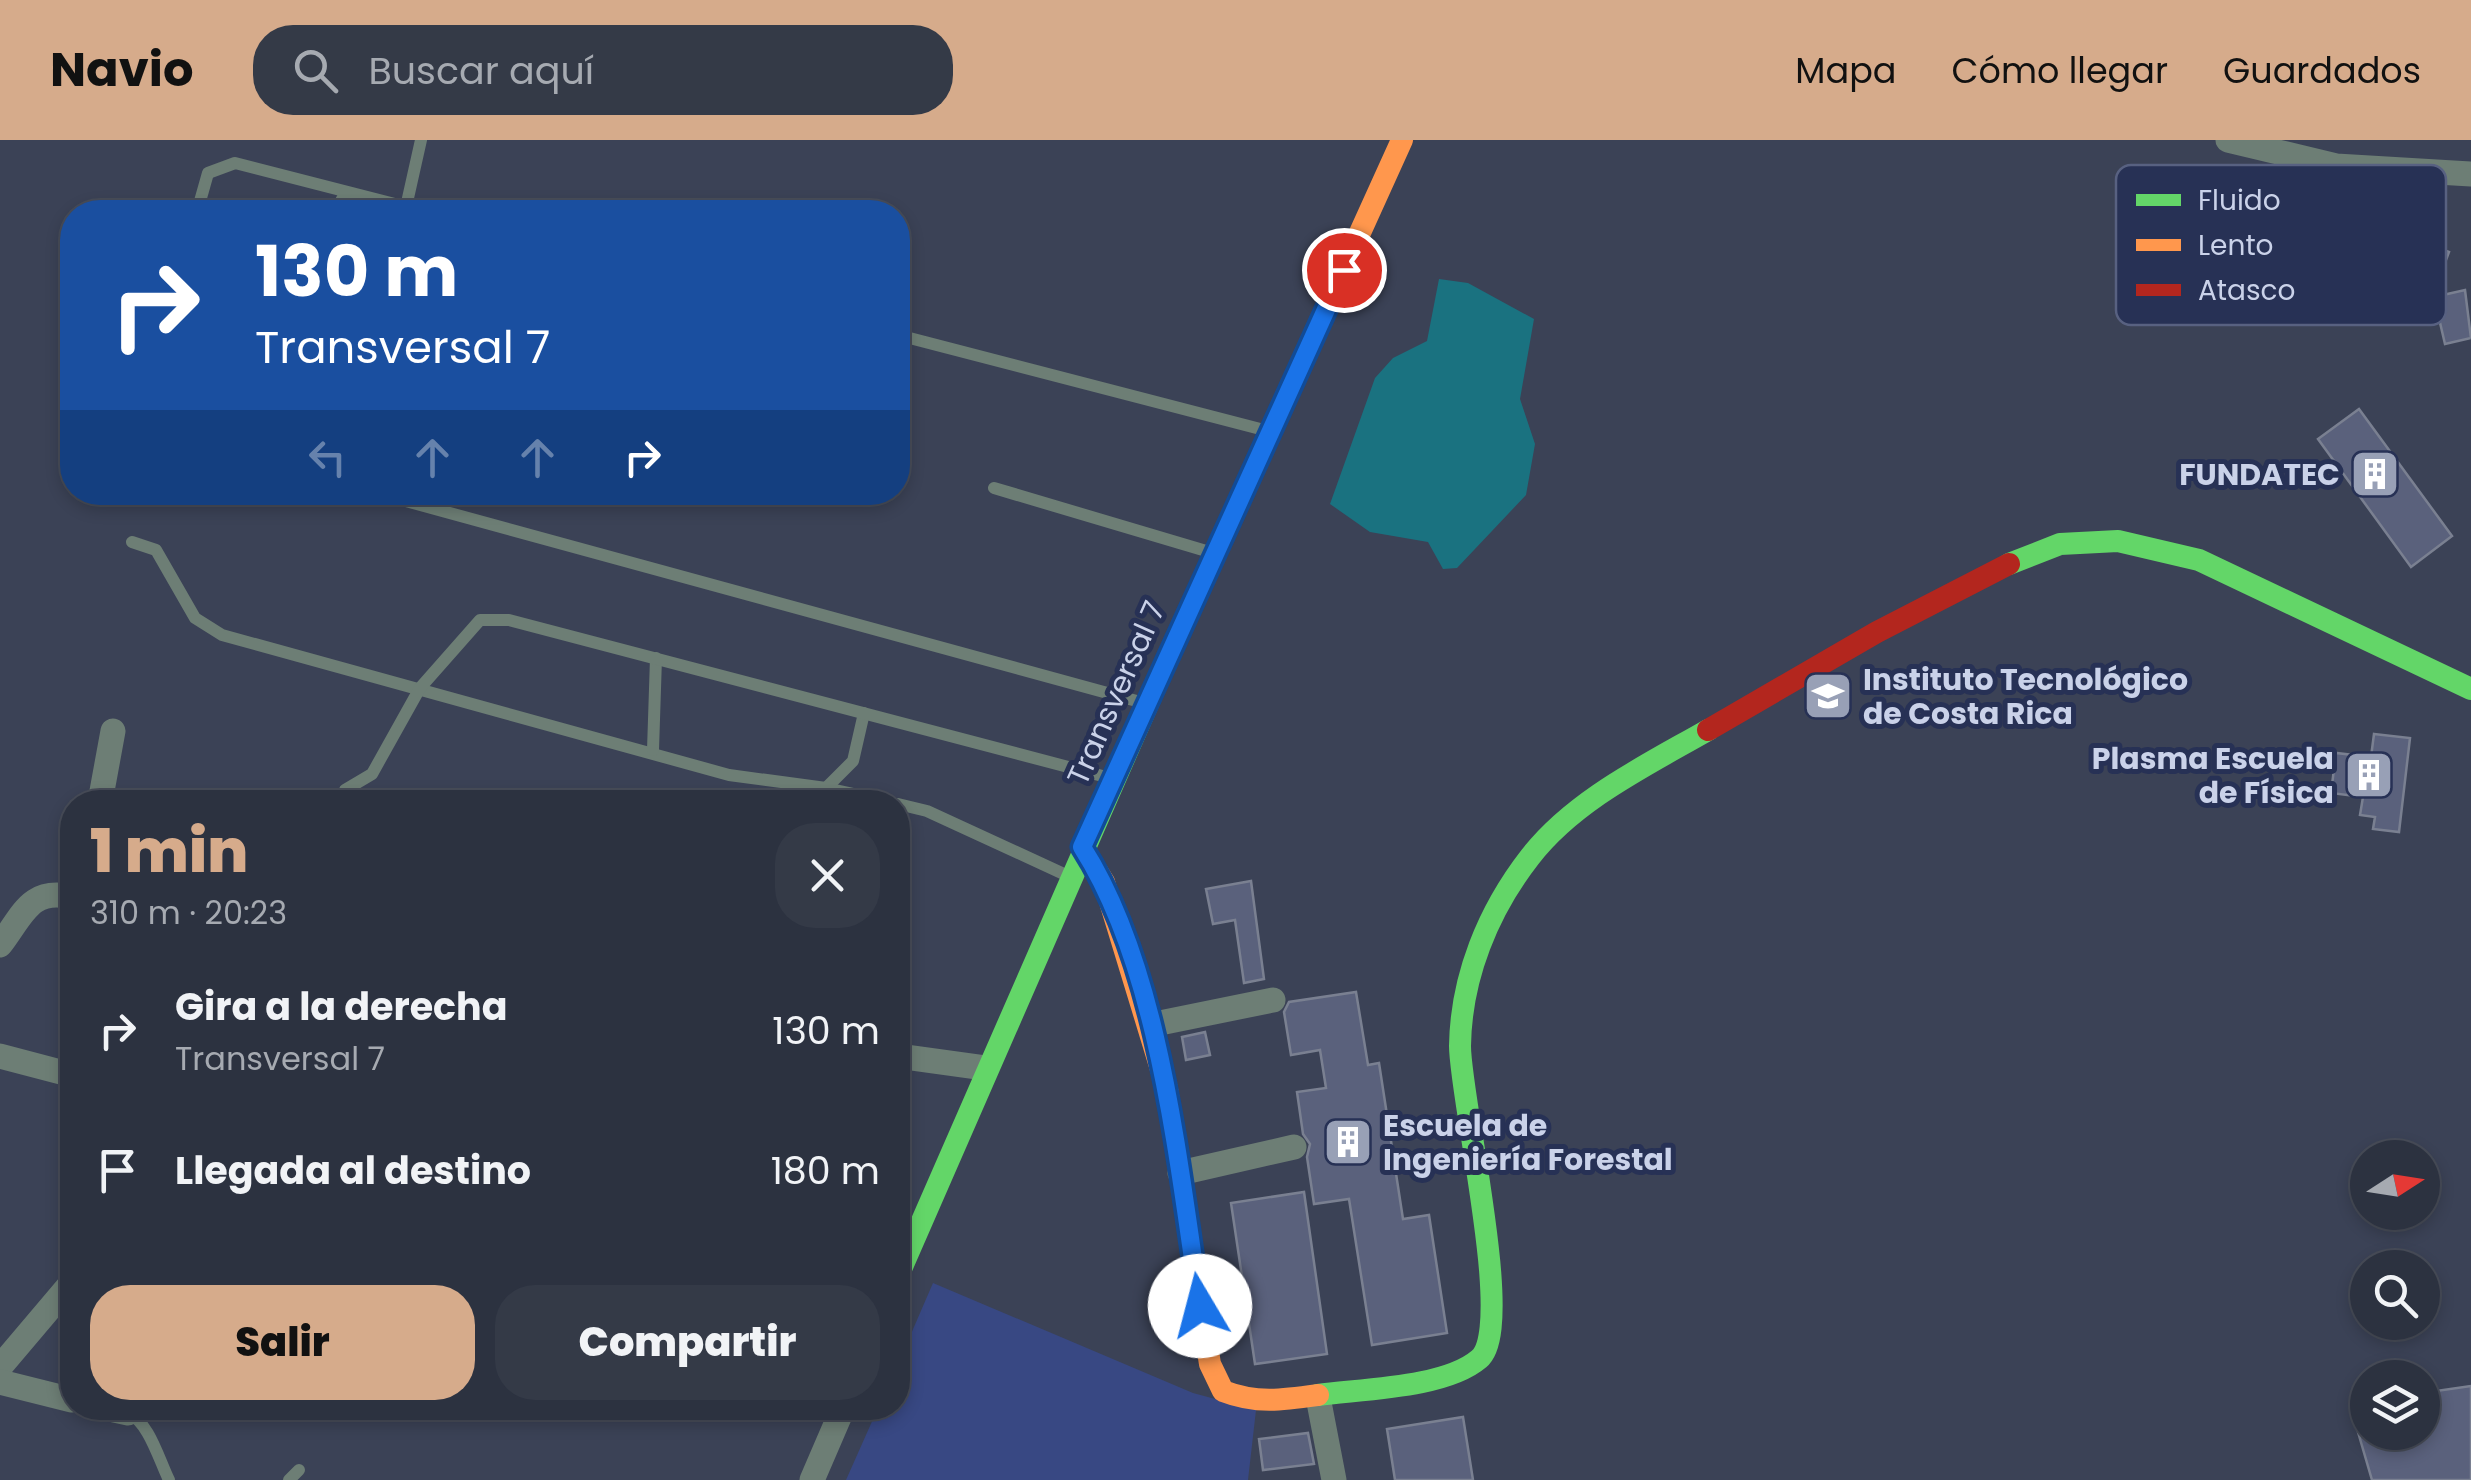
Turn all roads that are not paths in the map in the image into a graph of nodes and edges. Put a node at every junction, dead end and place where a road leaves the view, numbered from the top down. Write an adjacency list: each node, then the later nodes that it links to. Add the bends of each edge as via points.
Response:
1 (420, 140): 12 (lane)
2 (1402, 140): 14 (street, Transversal 7)
3 (2228, 140): 4 (street)
4 (2332, 165)
5 (2471, 166): 7 (street)
6 (2446, 173): 7 (street)
7 (2471, 174)
8 (346, 192): 9 (lane, via 235,162 208,173); 10 (lane); 11 (lane)
9 (200, 200)
10 (342, 200)
11 (378, 200)
12 (407, 200)
13 (910, 338): 14 (lane)
14 (1270, 432): 18 (street, Transversal 7)
15 (994, 488): 18 (lane)
16 (420, 505): 22 (lane)
17 (132, 542): 20 (lane, via 156,550 195,618 222,635)
18 (1215, 554): 22 (street, Transversal 7)
19 (656, 658): 20 (lane, via 509,620 480,620); 23 (lane); 25 (lane)
20 (420, 688): 25 (lane); 29 (lane, via 372,774)
21 (2471, 689): 49 (street, via 2199,560 2118,541 2060,544 1991,571 1653,761 1584,805 1532,854 1479,944 1460,1048 1492,1283 1490,1344 1480,1359 1443,1377)
22 (1147, 704): 26 (street, Transversal 7)
23 (864, 713): 26 (lane); 27 (lane, via 853,761)
24 (113, 731): 28 (street)
25 (653, 750): 27 (lane, via 729,775)
26 (1113, 779): 32 (street, Transversal 7)
27 (826, 788): 30 (lane)
28 (102, 790)
29 (345, 790)
30 (835, 790)
31 (910, 808): 33 (lane)
32 (1082, 847): 33 (street, Transversal 7); 37 (street, via 1104,882)
33 (1068, 876): 40 (street, Transversal 7)
34 (60, 895): 35 (street, via 35,898)
35 (0, 945)
36 (1273, 1000): 37 (street)
37 (1150, 1025): 43 (street)
38 (0, 1056): 41 (street)
39 (910, 1058): 40 (street)
40 (985, 1068): 44 (street, Transversal 7)
41 (60, 1072)
42 (1294, 1147): 43 (street)
43 (1180, 1173): 49 (street, via 1216,1379 1224,1391 1246,1400)
44 (910, 1247)
45 (60, 1296): 46 (street)
46 (0, 1366)
47 (0, 1382): 48 (street)
48 (60, 1397)
49 (1318, 1397): 54 (street)
50 (139, 1420): 52 (lane)
51 (838, 1420): 53 (street)
52 (169, 1480)
53 (812, 1480)
54 (1334, 1480)

